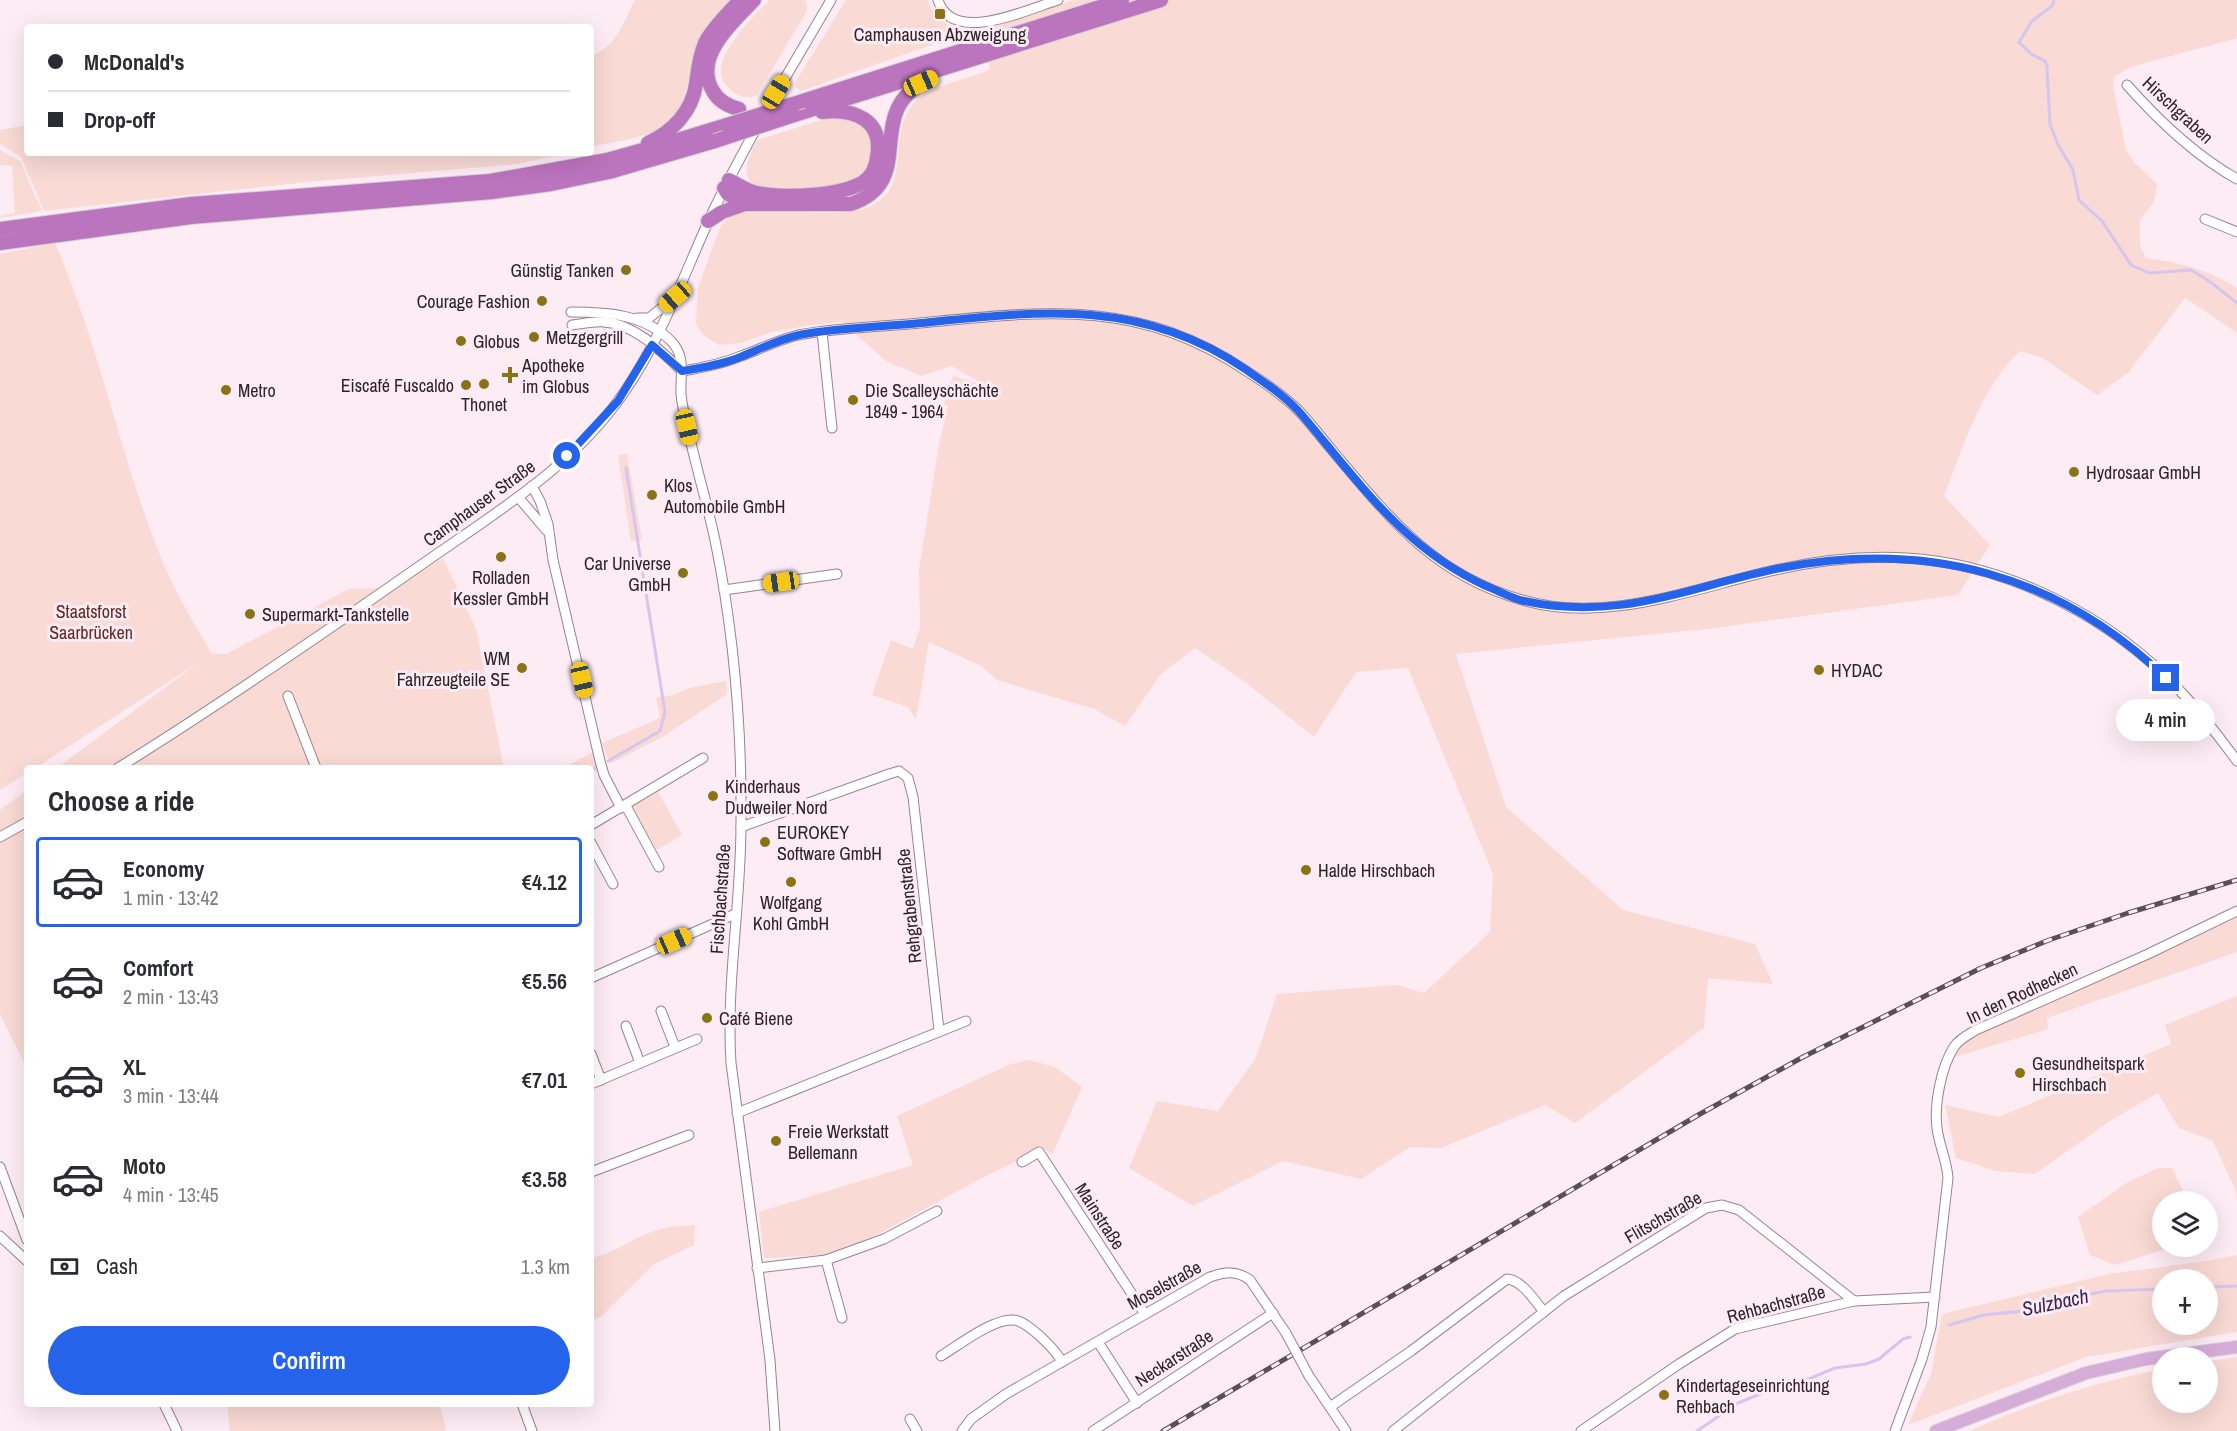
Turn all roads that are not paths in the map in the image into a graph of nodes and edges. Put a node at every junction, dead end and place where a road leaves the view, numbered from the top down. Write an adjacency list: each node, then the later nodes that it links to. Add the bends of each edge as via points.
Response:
1 (740, 0): 12 (highway, via 706,42 693,98 676,125 661,137)
2 (754, 0): 10 (highway, bridge, via 715,46 710,58 708,79 716,97 739,109)
3 (831, 0): 14 (street, Camphauser Straße)
4 (938, 0): 5 (street, via 952,18 970,23 996,20)
5 (1058, 0)
6 (1122, 0): 10 (highway)
7 (1161, 0): 8 (highway)
8 (970, 61): 11 (highway); 15 (highway, via 921,83 900,103 892,123 890,157 884,176 879,186 862,200 841,204)
9 (2127, 85): 13 (street, Hirschgraben, via 2202,156)
10 (803, 100): 12 (highway, bridge)
11 (794, 115): 14 (highway, via 842,110 868,122 878,143 876,163 868,179 849,190 818,194 765,194); 20 (highway, bridge, via 609,172 551,184 191,217)
12 (607, 160): 18 (highway, via 490,181 181,205)
13 (2237, 179)
14 (727, 184): 15 (highway, via 736,200); 17 (street, Camphauser Straße)
15 (746, 204): 17 (highway)
16 (2205, 219): 19 (street)
17 (708, 221): 21 (street, Camphauser Straße)
18 (0, 230)
19 (2237, 232)
20 (0, 243)
21 (675, 297): 23 (street, Fischbachstraße, via 649,318); 25 (street, Camphauser Straße)
22 (571, 312): 23 (street, Fischbachstraße, via 605,312)
23 (633, 318): 25 (street, Fischbachstraße)
24 (572, 325): 27 (street, via 611,323)
25 (659, 332): 27 (street, Camphauser Straße); 28 (street, Fischbachstraße, via 678,351)
26 (822, 332): 28 (street, via 783,339 719,364); 29 (street); 37 (street, via 1059,313 1119,318 1166,329 1237,364 1296,408 1398,527 1441,562 1518,599 1546,605 1583,609 1639,604 1781,568 1832,561 1906,558 1977,569 2023,584 2072,607 2123,641 2182,693)
27 (652, 345): 28 (street); 30 (street, Camphauser Straße, via 618,401 567,456)
28 (682, 371): 34 (street, Fischbachstraße, via 683,408)
29 (832, 428)
30 (532, 486): 31 (street, Camphauser Straße); 32 (street)
31 (518, 497): 32 (street); 38 (street, Camphauser Straße, via 342,620)
32 (548, 531): 40 (street, via 600,761)
33 (837, 574): 34 (street)
34 (724, 590): 43 (street, Fischbachstraße, via 736,676)
35 (288, 696): 39 (street)
36 (703, 758): 40 (street)
37 (2237, 761)
38 (123, 765)
39 (315, 765)
40 (624, 807): 41 (street); 46 (street)
41 (594, 823)
42 (24, 824): 44 (street)
43 (741, 827): 49 (street, Fischbachstraße); 54 (street, Rehgrabenstraße, via 899,771 908,778)
44 (0, 837)
45 (594, 849): 47 (street)
46 (659, 867)
47 (613, 884)
48 (2237, 911): 72 (street, In den Rodhecken, via 1976,1029 1954,1046 1936,1103 1937,1130 1948,1178)
49 (735, 914): 50 (street); 61 (street, Fischbachstraße, via 729,1027)
50 (594, 977)
51 (661, 1011): 56 (street)
52 (966, 1021): 54 (street)
53 (626, 1026): 58 (street)
54 (939, 1030): 61 (street)
55 (697, 1039): 56 (street)
56 (675, 1047): 58 (street)
57 (594, 1062): 59 (street)
58 (640, 1063): 59 (street)
59 (601, 1080): 60 (street)
60 (594, 1083)
61 (738, 1113): 71 (street, Fischbachstraße)
62 (689, 1135): 65 (street)
63 (1022, 1162): 76 (street, Mainstraße, via 1039,1152)
64 (0, 1167): 67 (street)
65 (594, 1172)
66 (937, 1211): 70 (street, via 884,1239)
67 (24, 1232)
68 (0, 1236): 69 (street)
69 (24, 1258)
70 (826, 1260): 71 (street); 77 (street)
71 (757, 1268): 90 (street, Fischbachstraße)
72 (1935, 1297): 73 (street, Rehbachstraße); 97 (street, In den Rodhecken, via 1922,1359)
73 (1854, 1301): 74 (street, Flitschstraße, via 1739,1210 1722,1205 1688,1218); 96 (street, Rehbachstraße, via 1727,1333)
74 (1544, 1312): 85 (street, via 1519,1284 1507,1279); 95 (street, Flitschstraße)
75 (1273, 1313): 76 (street, Moselstraße, via 1250,1280 1232,1272 1210,1277); 82 (street, Neckarstraße); 85 (street, bridge)
76 (1145, 1314): 78 (street, Moselstraße)
77 (842, 1318)
78 (1098, 1342): 81 (street, Moselstraße); 82 (street)
79 (2237, 1347): 87 (main road, via 2146,1359 2086,1373)
80 (941, 1356): 81 (street, via 986,1329 1015,1319 1035,1332)
81 (1062, 1362): 92 (street, Moselstraße, via 986,1407)
82 (1137, 1402): 93 (street, Neckarstraße)
83 (165, 1407): 88 (street)
84 (523, 1407): 89 (street)
85 (1330, 1407): 94 (street)
86 (910, 1419): 91 (street)
87 (1940, 1430)
88 (177, 1431)
89 (532, 1431)
90 (775, 1431)
91 (917, 1431)
92 (962, 1431)
93 (1093, 1431)
94 (1346, 1431)
95 (1393, 1431)
96 (1581, 1431)
97 (1895, 1431)

